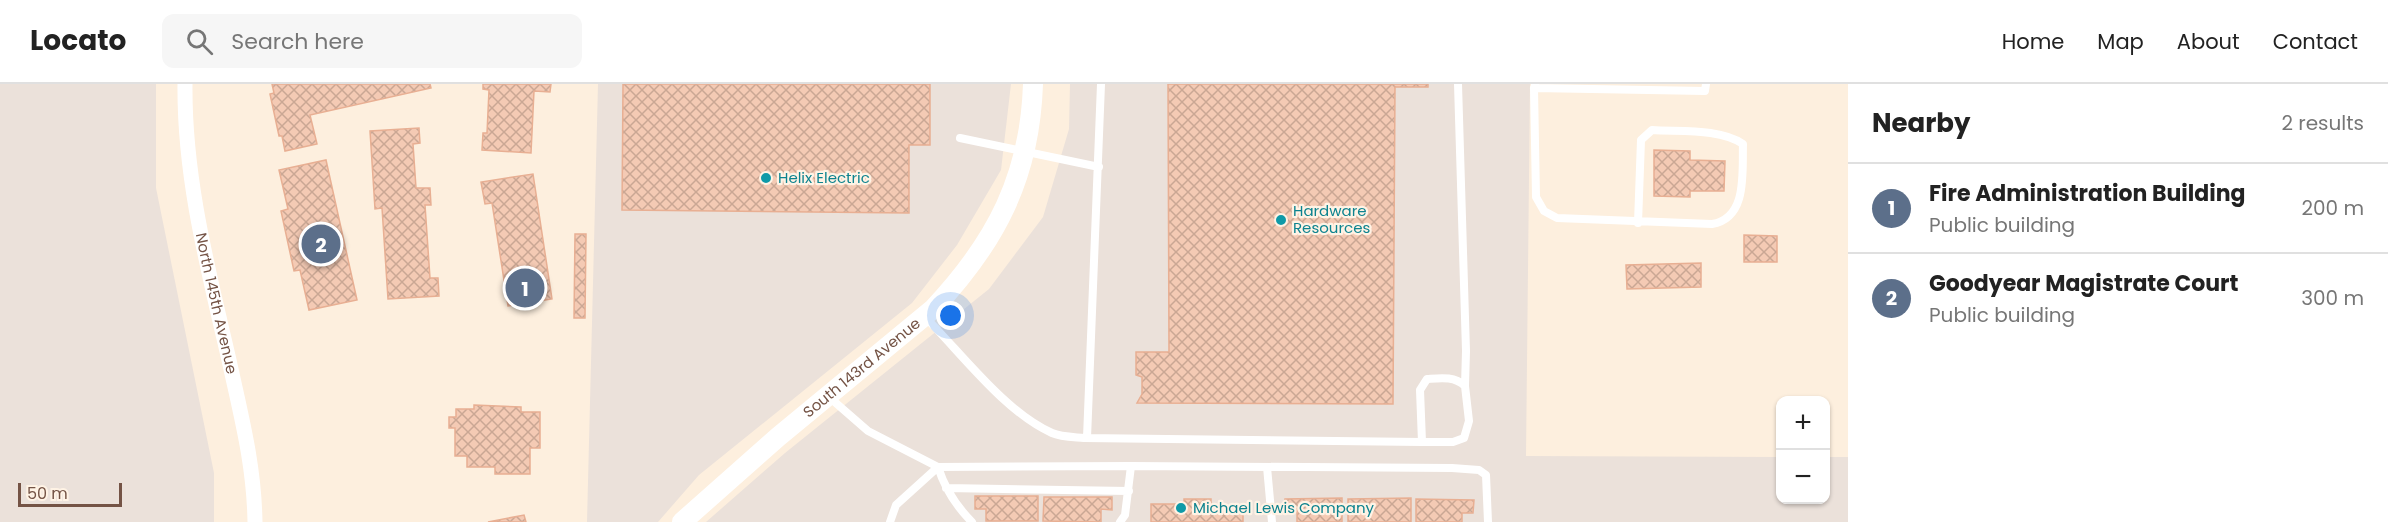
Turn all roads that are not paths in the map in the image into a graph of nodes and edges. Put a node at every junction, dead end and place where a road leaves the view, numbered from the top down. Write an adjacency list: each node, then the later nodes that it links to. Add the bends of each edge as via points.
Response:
1 (184, 84): 21 (street, North 145th Avenue, via 190,178 253,466)
2 (1033, 84): 8 (street, South 143rd Avenue)
3 (1101, 84): 9 (lane)
4 (1458, 84): 12 (lane)
5 (1706, 84): 6 (lane, via 1705,91)
6 (1534, 86): 10 (lane, via 1539,205 1557,218)
7 (960, 138): 8 (lane)
8 (1025, 151): 9 (lane); 11 (street, South 143rd Avenue, via 1016,186 985,247)
9 (1099, 167): 14 (lane)
10 (1638, 223): 10 (lane, via 1722,223 1733,213 1741,194 1743,144 1711,134 1652,130 1646,134 1641,140)
11 (925, 316): 13 (street, South 143rd Avenue); 14 (lane, via 1005,399 1038,425 1055,434)
12 (1465, 386): 15 (lane, via 1469,421 1464,438); 15 (lane, via 1450,378 1427,379 1420,390)
13 (828, 396): 17 (lane, via 868,431); 22 (street, South 143rd Avenue)
14 (1087, 438): 15 (lane)
15 (1422, 442)
16 (1131, 466): 17 (lane); 18 (lane); 20 (lane)
17 (938, 467): 19 (lane); 23 (lane, via 897,505)
18 (1267, 467): 26 (lane); 27 (lane, via 1479,470 1486,475)
19 (946, 489): 20 (lane); 24 (lane)
20 (1129, 490): 25 (lane)
21 (255, 522)
22 (682, 522)
23 (890, 522)
24 (972, 522)
25 (1120, 522)
26 (1272, 522)
27 (1488, 522)

